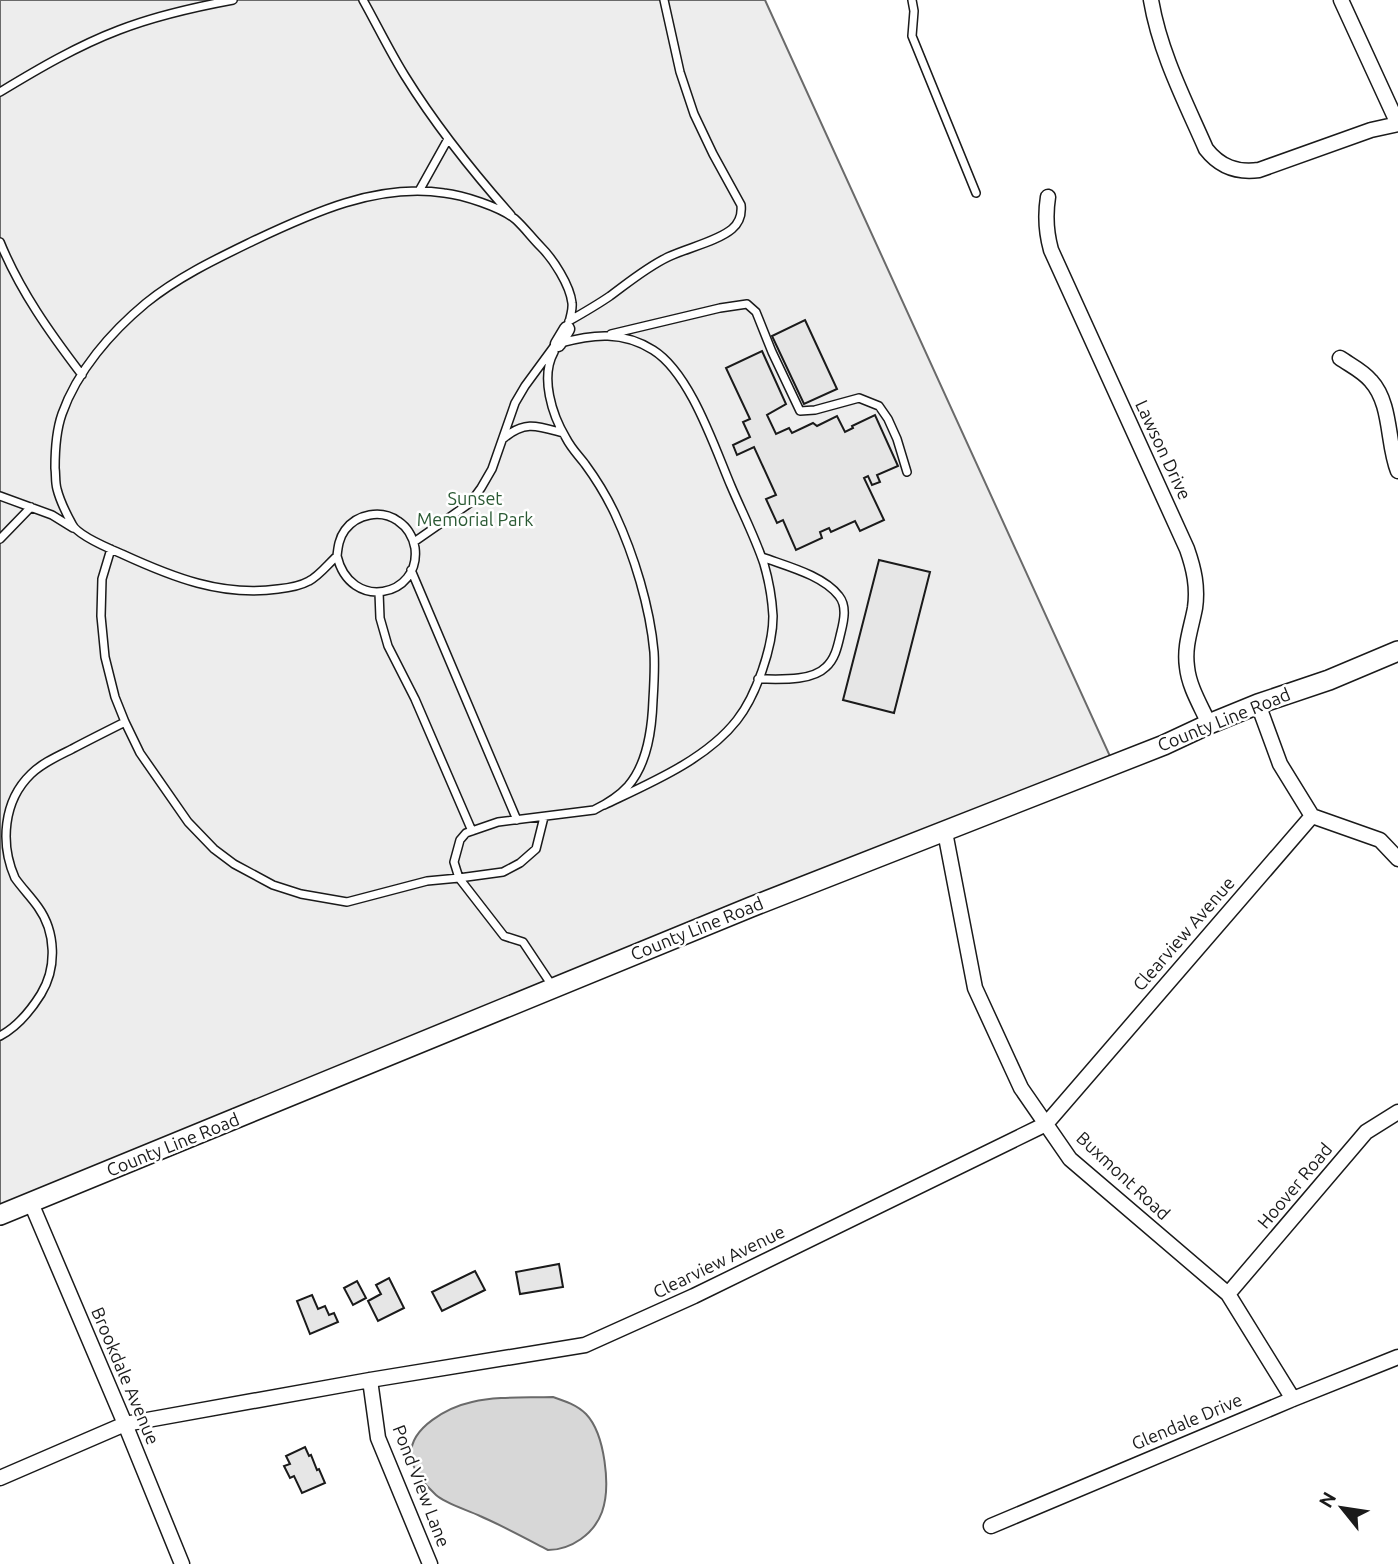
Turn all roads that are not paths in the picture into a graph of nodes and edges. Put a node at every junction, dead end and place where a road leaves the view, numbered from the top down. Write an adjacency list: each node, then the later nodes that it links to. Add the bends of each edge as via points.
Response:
1 (233, 0): 7 (lane, via 119,29)
2 (363, 0): 9 (lane)
3 (664, 0): 15 (lane, via 694,114 741,205 739,220 722,235 644,271)
4 (912, 0): 11 (lane, via 912,36)
5 (1151, 0): 8 (street, via 1160,40 1206,149 1226,166 1259,170)
6 (1341, 0): 8 (street)
7 (0, 92)
8 (1398, 124)
9 (448, 139): 10 (lane); 13 (lane)
10 (419, 191): 13 (lane, via 475,200); 19 (lane, via 344,203 204,265 123,323)
11 (976, 193)
12 (1048, 197): 38 (street, Lawson Drive, via 1046,224 1051,250 1194,568 1197,588 1186,646 1187,668)
13 (514, 218): 15 (lane, via 558,269 573,304)
14 (0, 242): 19 (lane, via 28,299)
15 (568, 325): 17 (street); 21 (lane, via 515,403)
16 (607, 335): 17 (lane); 23 (lane, via 747,304 756,312 800,411 859,398 879,406 897,439); 31 (lane, via 642,343 656,352 687,387)
17 (558, 344): 20 (lane, via 548,371 552,406)
18 (1340, 358): 22 (street, via 1373,383 1385,412)
19 (82, 375): 26 (lane, via 62,414 55,456 59,498)
20 (563, 433): 21 (lane, via 538,426 516,428); 39 (lane, via 619,524 633,558 654,650 649,742 630,784)
21 (503, 438): 28 (lane, via 492,469 470,503)
22 (1398, 471)
23 (907, 472)
24 (0, 496): 25 (lane)
25 (31, 507): 26 (lane); 27 (lane)
26 (74, 528): 29 (lane)
27 (0, 539)
28 (414, 542): 30 (lane, via 399,521 375,514 363,516 343,532); 32 (lane)
29 (111, 549): 30 (lane, via 189,582 237,592 302,584); 37 (lane, via 102,579 102,636 109,677)
30 (337, 556): 33 (lane, via 346,579)
31 (762, 557): 35 (lane, via 773,618); 35 (lane, via 828,584 841,598 845,616 836,652 826,668 792,679)
32 (411, 570): 33 (lane, via 398,585); 42 (lane)
33 (379, 592): 43 (lane, via 388,646)
34 (1398, 651): 36 (main road, County Line Road)
35 (758, 679): 39 (lane, via 726,734 663,776)
36 (1258, 704): 38 (main road, County Line Road); 41 (street, via 1280,764)
37 (125, 722): 46 (lane, via 140,753 196,832 259,878 301,894 347,902 428,881); 48 (lane, via 46,762 32,772 13,798 4,831 9,865 41,911 52,959 35,1004)
38 (1209, 724): 44 (main road, County Line Road)
39 (604, 805): 40 (lane, via 588,812)
40 (544, 817): 42 (lane); 46 (lane, via 536,849 520,863 503,872)
41 (1312, 817): 45 (street, via 1380,841); 50 (street, Clearview Avenue)
42 (517, 820): 43 (lane)
43 (472, 831): 46 (lane, via 460,840 456,851)
44 (945, 832): 47 (main road, County Line Road); 50 (street, Buxmont Road, via 975,988 1021,1088)
45 (1398, 859)
46 (459, 878): 47 (lane, via 505,936 523,942)
47 (553, 988): 51 (main road, County Line Road)
48 (0, 1036)
49 (1398, 1111): 53 (street, Hoover Road, via 1366,1132)
50 (1046, 1125): 53 (street, Buxmont Road, via 1070,1159); 55 (street, Clearview Avenue, via 585,1345)
51 (30, 1203): 52 (main road, County Line Road); 57 (street, Brookdale Avenue)
52 (0, 1215)
53 (1228, 1294): 56 (street, Buxmont Road)
54 (1398, 1357): 56 (street, Glendale Drive)
55 (370, 1380): 57 (street, Clearview Avenue); 61 (street, Pond View Lane, via 378,1438)
56 (1293, 1399): 59 (street, Glendale Drive)
57 (125, 1423): 58 (street, Clearview Avenue); 60 (street, Brookdale Avenue)
58 (0, 1478)
59 (991, 1525)
60 (182, 1564)
61 (430, 1564)

